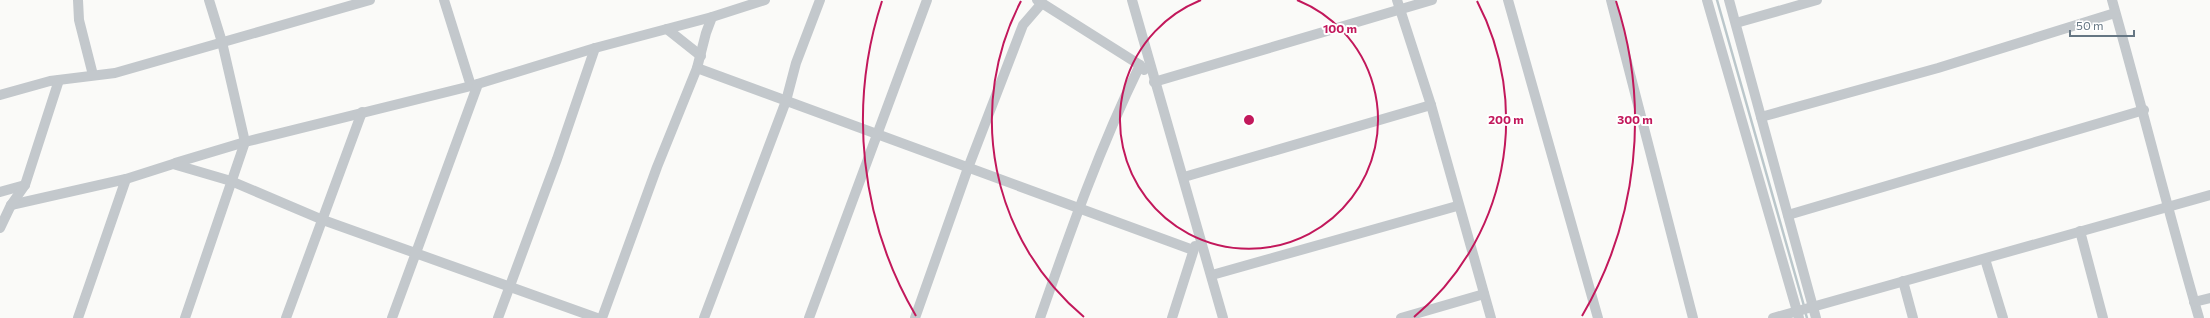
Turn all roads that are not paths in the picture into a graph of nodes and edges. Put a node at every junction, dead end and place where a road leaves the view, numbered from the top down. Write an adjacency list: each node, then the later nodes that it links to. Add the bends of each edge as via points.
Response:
1 (78, 0): 28 (street, via 79,20)
2 (208, 0): 23 (street)
3 (370, 0): 23 (street)
4 (444, 0): 31 (street)
5 (765, 0): 20 (street)
6 (820, 0): 33 (street, via 796,63)
7 (926, 0): 38 (street)
8 (1132, 0): 30 (street)
9 (1397, 0): 18 (street)
10 (1432, 0): 18 (street)
11 (1508, 0): 82 (street)
12 (1611, 0): 83 (street)
13 (1708, 0): 66 (street)
14 (1729, 0): 21 (street)
15 (1817, 0): 21 (street)
16 (2112, 0): 19 (street)
17 (1039, 2): 26 (street); 41 (street, via 1023,25)
18 (1400, 11): 30 (street); 34 (street)
19 (2115, 13): 35 (street); 37 (street, via 1938,68)
20 (712, 17): 22 (street); 25 (street)
21 (1736, 23): 37 (street)
22 (667, 29): 24 (street); 25 (street)
23 (222, 42): 28 (street, via 115,73); 39 (street)
24 (596, 48): 31 (street); 62 (street)
25 (701, 56): 27 (street)
26 (1140, 66): 30 (street); 50 (street, via 1114,119)
27 (697, 68): 33 (street); 73 (street, via 656,167)
28 (93, 74): 29 (street)
29 (59, 80): 32 (street); 45 (street)
30 (1154, 82): 42 (street)
31 (475, 85): 36 (street); 58 (street)
32 (0, 95)
33 (786, 101): 38 (street); 74 (street)
34 (1431, 105): 42 (street); 49 (street)
35 (2144, 110): 51 (street); 52 (street)
36 (362, 112): 39 (street); 53 (street)
37 (1760, 117): 52 (street)
38 (877, 136): 41 (street); 75 (street)
39 (245, 142): 40 (street); 44 (street)
40 (173, 164): 43 (street); 44 (street)
41 (968, 168): 50 (street); 76 (street)
42 (1184, 177): 56 (street)
43 (126, 178): 48 (street); 67 (street)
44 (231, 181): 53 (street); 68 (street)
45 (25, 185): 46 (street); 48 (street)
46 (0, 192)
47 (2210, 196): 51 (street)
48 (11, 205): 54 (street)
49 (1458, 206): 60 (street); 63 (street)
50 (1079, 208): 57 (street); 77 (street)
51 (2167, 208): 55 (street); 65 (street)
52 (1788, 215): 66 (street)
53 (323, 220): 58 (street); 69 (street)
54 (0, 228)
55 (2080, 231): 59 (street); 88 (street)
56 (1199, 232): 57 (street); 60 (street)
57 (1193, 250): 78 (street)
58 (415, 253): 62 (street); 70 (street)
59 (1985, 259): 61 (street); 87 (street)
60 (1212, 275): 79 (street)
61 (1903, 281): 66 (street); 86 (street)
62 (509, 285): 71 (street); 72 (street)
63 (1484, 294): 80 (street); 81 (street)
64 (2210, 298): 65 (street)
65 (2194, 302): 89 (street)
66 (1804, 311): 84 (street); 85 (street)
67 (78, 318)
68 (185, 318)
69 (286, 318)
70 (392, 318)
71 (498, 318)
72 (597, 318)
73 (602, 318)
74 (704, 318)
75 (809, 318)
76 (915, 318)
77 (1040, 318)
78 (1172, 318)
79 (1223, 318)
80 (1401, 318)
81 (1490, 318)
82 (1598, 318)
83 (1694, 318)
84 (1773, 318)
85 (1816, 318)
86 (1913, 318)
87 (2003, 318)
88 (2103, 318)
89 (2199, 318)

